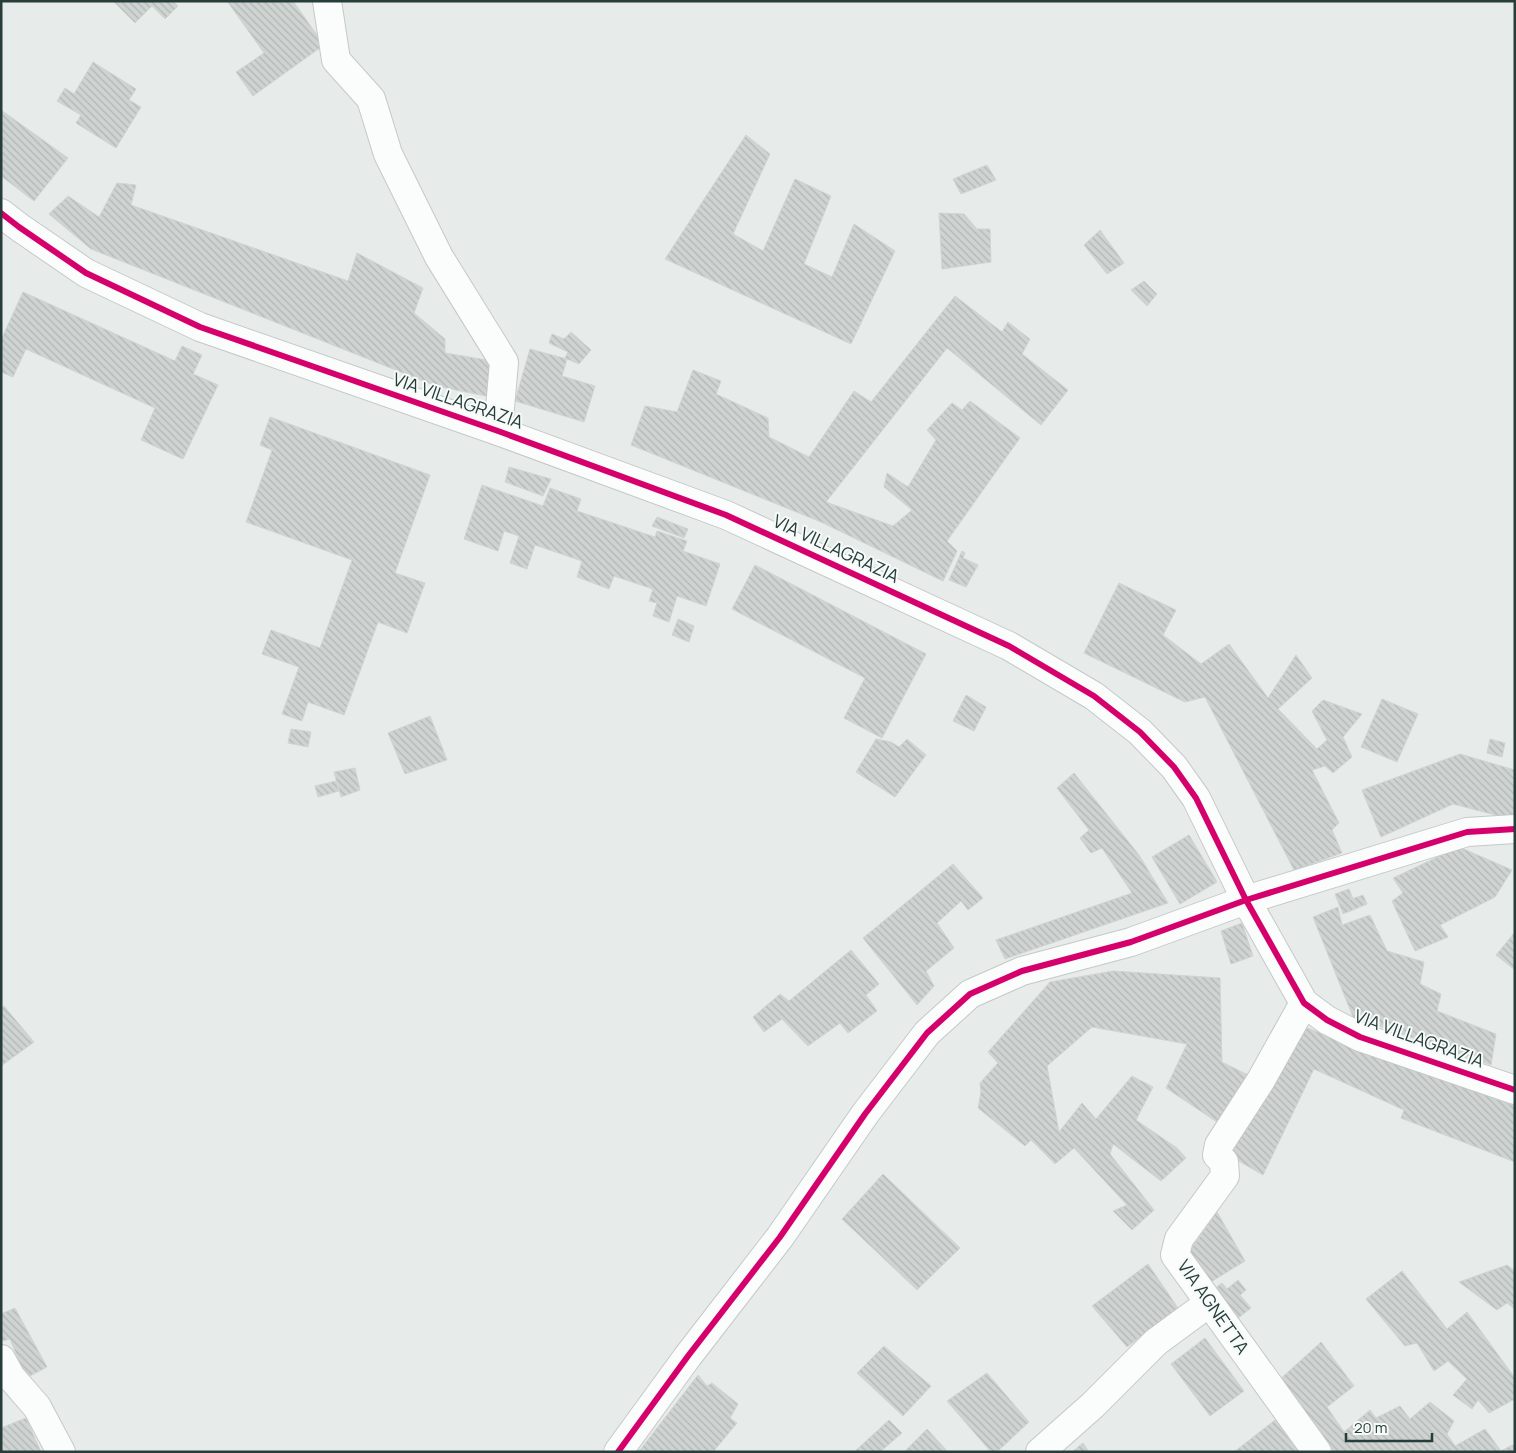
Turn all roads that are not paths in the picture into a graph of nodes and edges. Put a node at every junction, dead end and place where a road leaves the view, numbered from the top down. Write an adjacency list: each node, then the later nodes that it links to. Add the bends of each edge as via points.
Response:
1 (326, 1): 3 (street, via 336,60 371,99 388,154 439,257 504,362)
2 (1, 213): 3 (street, VIA VILLAGRAZIA, via 86,273 200,327)
3 (498, 431): 5 (street, VIA VILLAGRAZIA, via 726,515 1009,646 1094,696 1140,732 1174,768 1196,798)
4 (1515, 829): 5 (street, via 1467,832)
5 (1246, 900): 6 (street, VIA VILLAGRAZIA); 11 (street, via 1130,942 1022,971 970,994 927,1033 865,1114 780,1237)
6 (1304, 1003): 7 (street, VIA VILLAGRAZIA, via 1327,1020 1360,1037); 8 (street, VIA AGNETTA, via 1261,1080 1219,1145 1218,1155 1224,1162 1225,1176 1178,1239 1176,1255)
7 (1515, 1090)
8 (1209, 1303): 12 (street, via 1156,1342); 13 (street, VIA AGNETTA)
9 (1, 1359): 10 (street, via 11,1377 37,1407)
10 (61, 1452)
11 (618, 1452)
12 (1040, 1452)
13 (1317, 1452)

